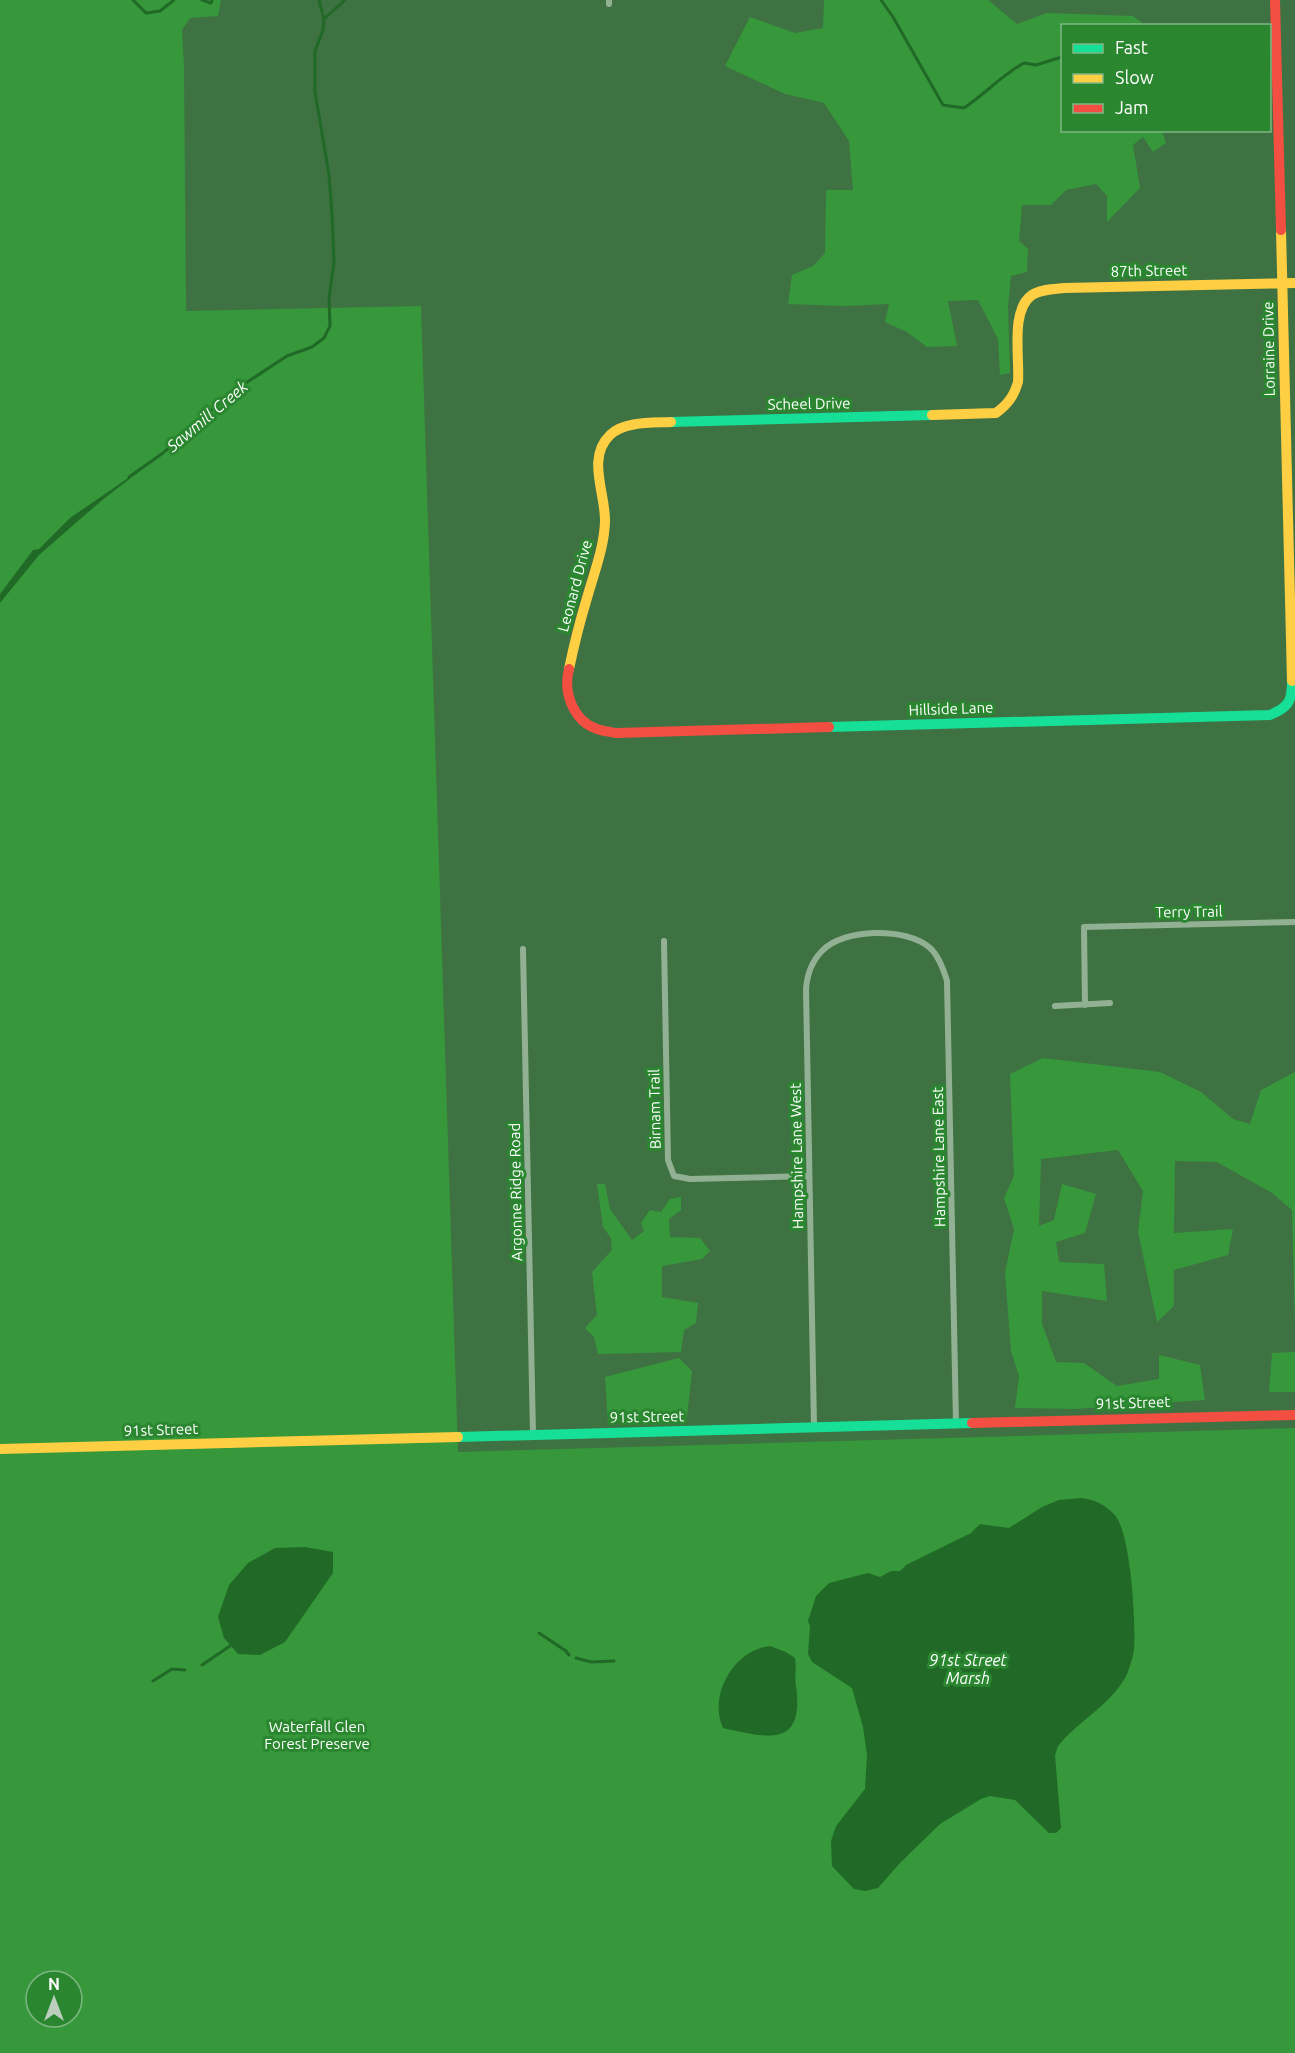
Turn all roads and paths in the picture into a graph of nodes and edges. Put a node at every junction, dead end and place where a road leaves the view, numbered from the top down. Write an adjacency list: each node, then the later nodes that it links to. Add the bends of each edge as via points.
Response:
1 (1275, 0): 2 (street, Lorraine Drive)
2 (1282, 283): 3 (street, 87th Street); 4 (street, 87th Street, via 1043,290 1028,298 1018,318 1019,380); 6 (street, Lorraine Drive)
3 (1295, 283)
4 (1008, 403): 5 (street, Scheel Drive, via 996,413 981,415 649,423 627,426)
5 (610, 434): 7 (street, Leonard Drive, via 597,461 604,498 603,542 566,685 580,719)
6 (1292, 696): 7 (street, Hillside Lane, via 1284,709 1270,715)
7 (603, 731)
8 (1295, 922): 13 (street, Terry Trail, via 1084,927)
9 (880, 934): 15 (street, Hampshire Lane West, via 838,940 822,950 809,974 806,989); 17 (street, Hampshire Lane East, via 905,935 931,948 947,981)
10 (664, 941): 15 (street, Birnam Trail, via 668,1160 674,1176)
11 (523, 949): 19 (street, Argonne Ridge Road)
12 (1110, 1003): 13 (street)
13 (1085, 1005): 14 (street)
14 (1055, 1006)
15 (810, 1176): 18 (street, Hampshire Lane West)
16 (1295, 1415): 17 (street, 91st Street)
17 (956, 1423): 18 (street, 91st Street)
18 (814, 1427): 19 (street, 91st Street)
19 (533, 1435): 20 (street, 91st Street)
20 (0, 1449)

